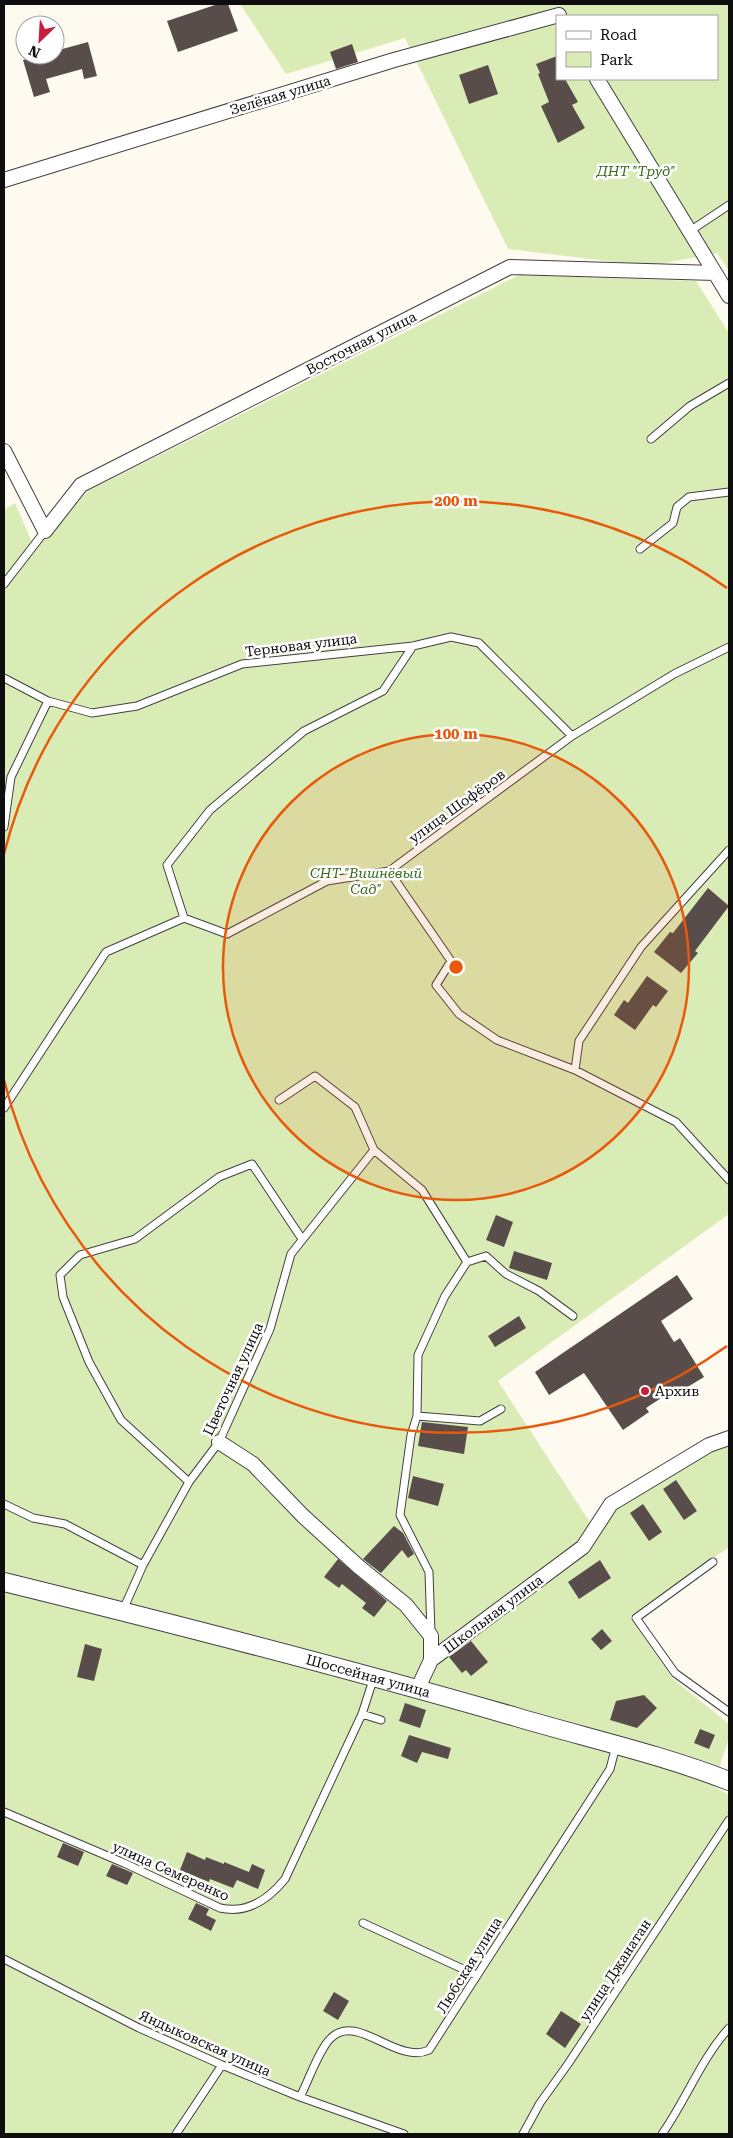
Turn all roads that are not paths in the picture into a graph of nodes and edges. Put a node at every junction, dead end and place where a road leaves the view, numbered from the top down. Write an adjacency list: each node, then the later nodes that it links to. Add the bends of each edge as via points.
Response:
1 (557, 12): 3 (street, Зелёная улица)
2 (598, 80): 5 (street)
3 (4, 180)
4 (729, 205): 5 (lane)
5 (690, 231): 6 (street)
6 (715, 273): 7 (street); 12 (street, Восточная улица, via 510,267 82,484)
7 (729, 296)
8 (729, 383): 9 (lane, via 690,406)
9 (651, 439)
10 (4, 450): 12 (street)
11 (729, 492): 13 (lane, via 689,497 677,507 673,522)
12 (45, 531): 14 (lane)
13 (640, 549)
14 (4, 584)
15 (413, 646): 18 (lane, Терновая улица, via 242,664 138,706 92,713); 19 (lane, Терновая улица, via 451,637 479,643); 23 (lane, via 384,691 304,731 210,810 167,865)
16 (729, 647): 19 (lane, улица Шофёров, via 674,674)
17 (4, 678): 18 (lane, Терновая улица)
18 (48, 700): 20 (lane, via 11,777)
19 (572, 736): 22 (lane, улица Шофёров)
20 (4, 827)
21 (729, 850): 24 (lane, via 641,948 580,1041)
22 (389, 871): 23 (lane, улица Шофёров, via 327,881 227,934); 24 (lane, via 451,961 436,985 459,1014 497,1040)
23 (184, 918): 26 (lane, via 106,952)
24 (575, 1070): 28 (lane, via 676,1122)
25 (279, 1100): 27 (lane, via 314,1076 355,1107)
26 (4, 1108)
27 (374, 1150): 29 (lane, Цветочная улица); 30 (lane, via 422,1190)
28 (729, 1180)
29 (302, 1239): 35 (lane, Цветочная улица, via 291,1254 270,1329); 36 (lane, via 252,1164 219,1177 135,1238 80,1254 60,1275 63,1297 89,1362 121,1420)
30 (467, 1262): 31 (lane, via 486,1256 506,1274 539,1291); 33 (lane, via 445,1296 418,1355)
31 (573, 1316)
32 (501, 1409): 33 (lane, via 480,1421)
33 (417, 1416): 42 (lane, via 411,1434 400,1515 429,1572)
34 (729, 1438): 43 (street, Школьная улица, via 709,1445 611,1504 582,1547)
35 (219, 1442): 36 (lane, Цветочная улица); 42 (street, Школьная улица, via 253,1464 303,1516 406,1605)
36 (189, 1482): 39 (lane, Цветочная улица)
37 (4, 1504): 39 (lane, via 33,1518 65,1524)
38 (714, 1562): 46 (lane, via 636,1618 675,1673)
39 (143, 1565): 41 (lane, Цветочная улица)
40 (4, 1582): 41 (street, Шоссейная улица)
41 (122, 1611): 44 (street, Шоссейная улица)
42 (431, 1636): 43 (street, Школьная улица)
43 (431, 1660): 45 (street)
44 (374, 1677): 45 (street, Шоссейная улица); 47 (lane, улица Семеренко)
45 (418, 1688): 49 (street, Шоссейная улица)
46 (729, 1712)
47 (362, 1714): 48 (lane); 51 (lane, улица Семеренко, via 285,1879 261,1902 244,1909 220,1908)
48 (381, 1720)
49 (616, 1746): 50 (street, Шоссейная улица, via 676,1761); 55 (lane, Любская улица, via 610,1769)
50 (729, 1781)
51 (4, 1812)
52 (729, 1820): 61 (lane, улица Джанатан, via 540,2103)
53 (363, 1923): 55 (lane)
54 (4, 1959): 57 (lane, Яндыковская улица, via 138,2028)
55 (476, 1975): 58 (lane, Любская улица, via 428,2050 420,2054 410,2053 367,2035 340,2032 324,2048)
56 (729, 2028): 62 (lane, via 704,2062)
57 (222, 2064): 58 (lane, Яндыковская улица); 59 (lane)
58 (300, 2097): 60 (lane, Яндыковская улица)
59 (176, 2134)
60 (404, 2134)
61 (523, 2134)
62 (662, 2134)

